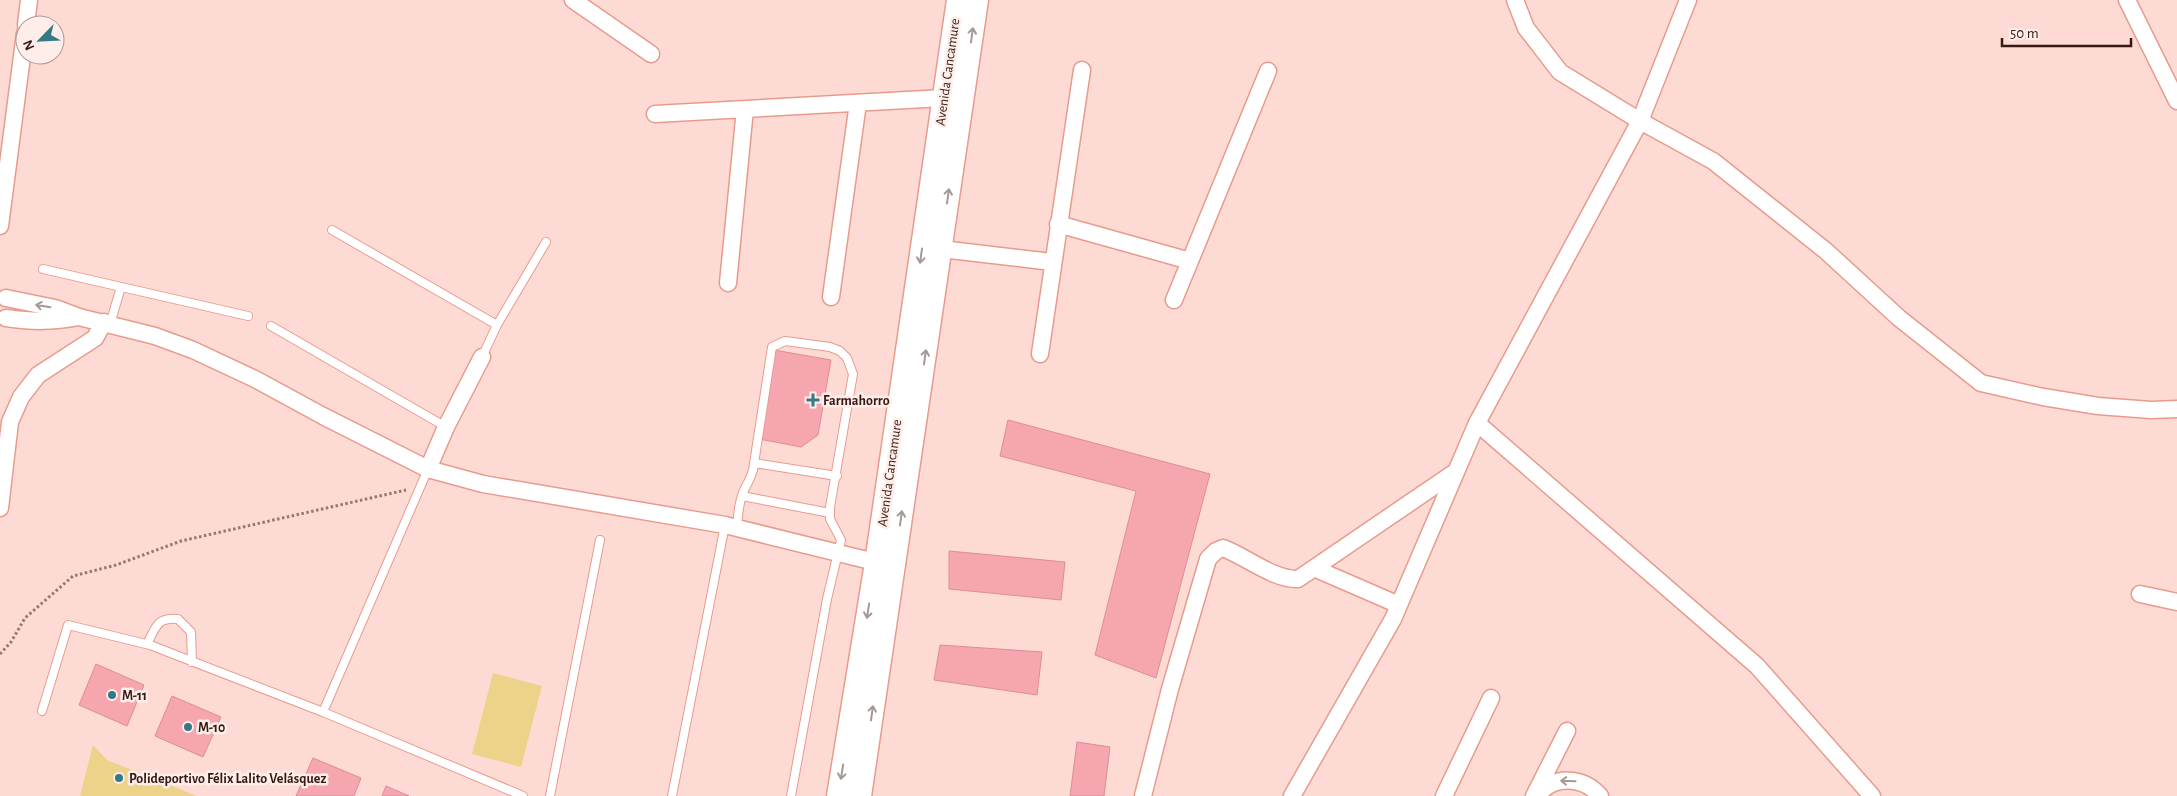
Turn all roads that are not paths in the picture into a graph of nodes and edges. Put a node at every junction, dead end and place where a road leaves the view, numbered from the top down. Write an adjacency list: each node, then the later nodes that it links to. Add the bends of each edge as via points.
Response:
1 (29, 0): 8 (street)
2 (573, 0): 9 (street)
3 (958, 0): 13 (main road, Avenida Cancamure)
4 (977, 0): 23 (main road, Avenida Cancamure, one-way to 4)
5 (1515, 0): 18 (street, via 1526,28 1560,72)
6 (1688, 0): 18 (street)
7 (2127, 0): 14 (street)
8 (27, 15)
9 (651, 54)
10 (21, 65): 20 (street)
11 (1082, 70): 19 (street)
12 (1268, 71): 24 (street)
13 (943, 98): 15 (street); 53 (main road, Avenida Cancamure, one-way to 53)
14 (2177, 101)
15 (858, 103): 16 (street); 30 (street)
16 (745, 109): 17 (street); 27 (street)
17 (656, 114)
18 (1640, 121): 40 (street, via 1713,161 1826,251 1899,318 1981,383 2098,406); 41 (street)
19 (1058, 224): 24 (street); 25 (street)
20 (0, 226)
21 (332, 230): 36 (lane)
22 (546, 242): 36 (lane)
23 (941, 249): 25 (street); 53 (main road, Avenida Cancamure, one-way to 23)
24 (1190, 260): 31 (street)
25 (1052, 262): 38 (street)
26 (43, 269): 28 (lane)
27 (728, 283)
28 (121, 287): 32 (lane); 35 (lane)
29 (3, 295): 33 (street, one-way to 29); 34 (street, via 9,310)
30 (831, 297)
31 (1174, 300)
32 (248, 316)
33 (79, 317): 34 (street, via 55,322); 35 (street)
34 (3, 320)
35 (107, 323): 44 (street, via 193,350); 48 (street, via 95,338 38,375 21,397 10,422)
36 (497, 325): 39 (lane)
37 (271, 326): 42 (lane)
38 (1040, 354)
39 (482, 357): 42 (street)
40 (2177, 409)
41 (1477, 423): 45 (street); 75 (street, via 1757,666)
42 (446, 427): 44 (street)
43 (754, 463): 46 (lane); 46 (lane, via 772,347 785,341 799,342 840,351 854,374); 47 (lane, via 750,482)
44 (428, 469): 50 (street, via 483,484); 62 (lane)
45 (1456, 472): 54 (street); 57 (street)
46 (837, 476): 49 (lane)
47 (742, 496): 49 (lane); 50 (lane)
48 (0, 508)
49 (830, 513): 52 (lane, via 841,540)
50 (731, 526): 52 (street); 66 (lane)
51 (600, 540): 65 (lane)
52 (837, 553): 53 (street); 67 (lane)
53 (885, 564): 68 (main road, Avenida Cancamure, one-way to 68); 69 (main road, Avenida Cancamure, one-way to 53)
54 (1316, 569): 57 (street); 70 (street, via 1290,580 1223,548 1208,559)
55 (2140, 594): 56 (street)
56 (2177, 602)
57 (1399, 605): 71 (street)
58 (147, 644): 59 (lane); 59 (lane, via 156,625 170,618 178,619 191,632); 61 (lane, via 68,625)
59 (192, 662): 62 (lane)
60 (1491, 698): 72 (street)
61 (42, 711)
62 (323, 712): 64 (lane)
63 (1567, 731): 73 (street)
64 (522, 796)
65 (550, 796)
66 (672, 796)
67 (791, 796)
68 (838, 796)
69 (860, 796)
70 (1143, 796)
71 (1292, 796)
72 (1444, 796)
73 (1535, 796): 74 (street, one-way to 73, via 1582,784 1563,780)
74 (1600, 796)
75 (1872, 796)

